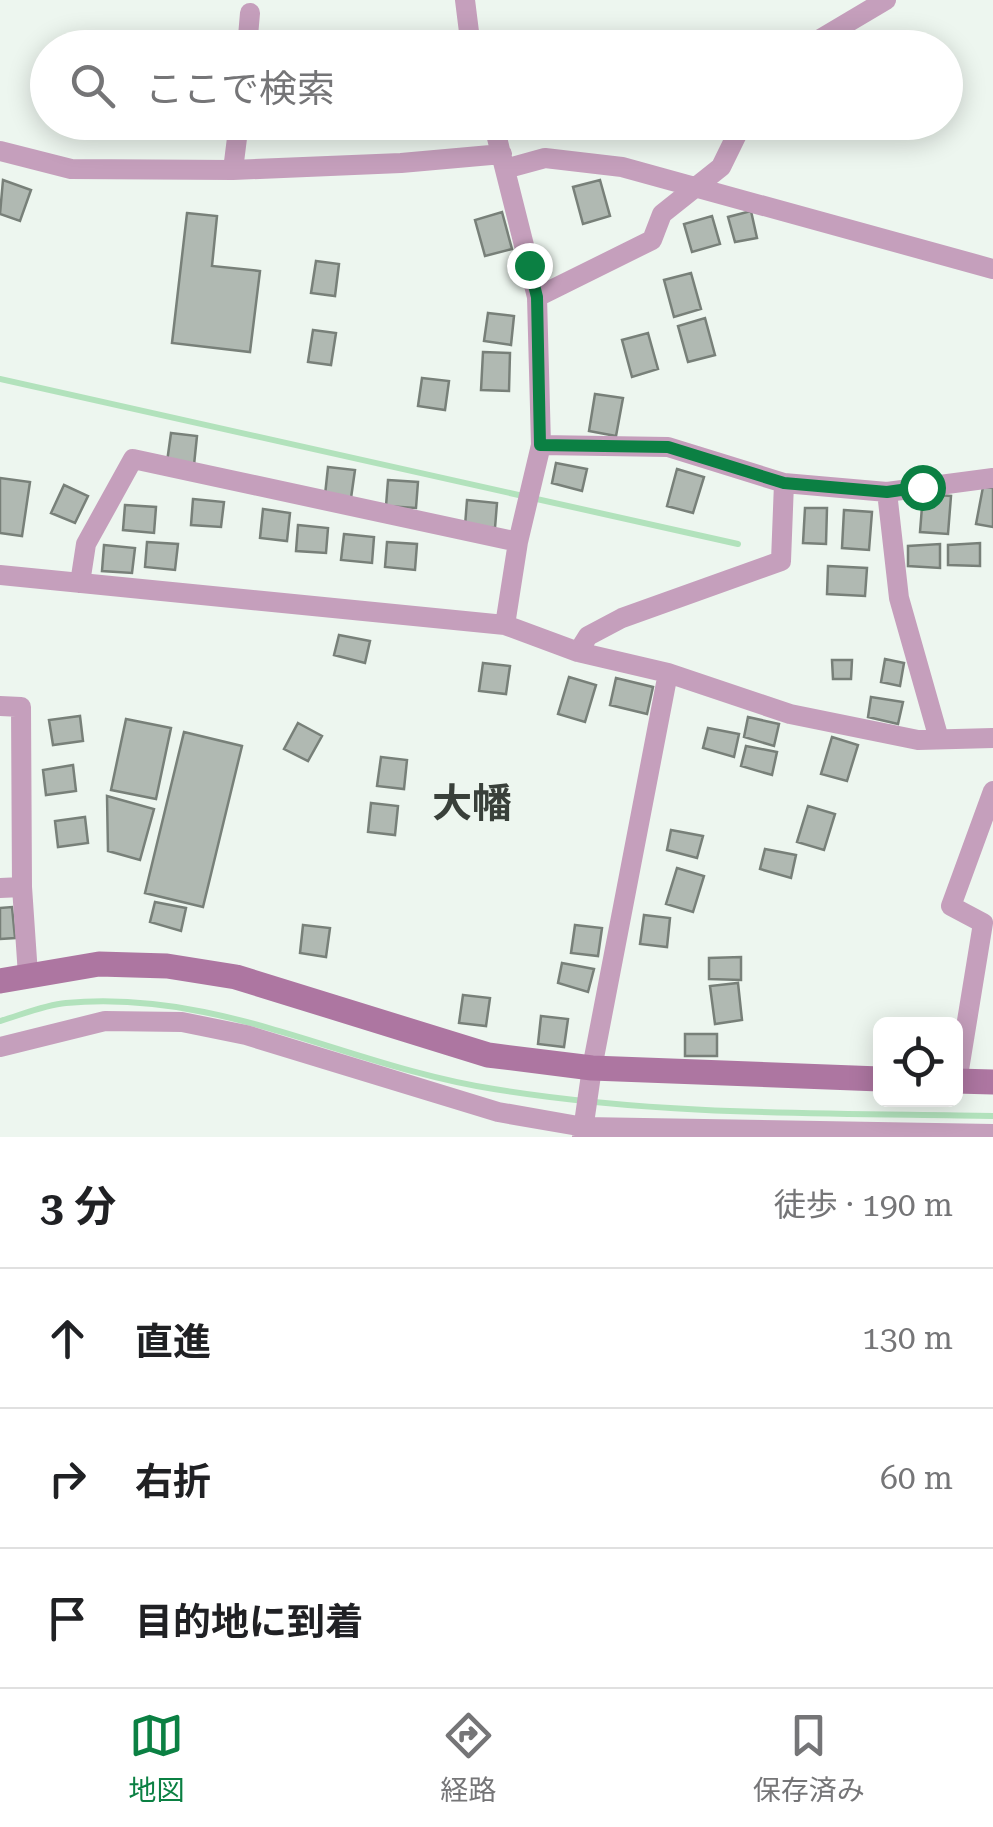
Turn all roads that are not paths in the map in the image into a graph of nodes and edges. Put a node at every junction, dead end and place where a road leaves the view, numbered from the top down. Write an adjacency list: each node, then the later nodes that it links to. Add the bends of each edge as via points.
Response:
1 (464, 0): 5 (street)
2 (886, 0): 6 (street)
3 (250, 13): 4 (street)
4 (248, 30)
5 (468, 30)
6 (835, 30)
7 (236, 140): 12 (street)
8 (497, 140): 11 (street)
9 (734, 140): 13 (street, via 721,166)
10 (0, 151): 12 (street, via 71,169)
11 (503, 161): 12 (street); 13 (street, via 622,166); 15 (street)
12 (234, 170)
13 (697, 186): 14 (street); 15 (street, via 662,214 652,240)
14 (993, 269)
15 (537, 297): 16 (street)
16 (540, 445): 18 (street, via 668,447); 20 (street)
17 (993, 478): 19 (street)
18 (784, 483): 19 (street); 24 (street, via 781,561 622,618 588,636)
19 (887, 492): 28 (street, via 899,598)
20 (518, 542): 22 (street, via 132,458 86,544); 23 (street)
21 (0, 575): 22 (street)
22 (80, 583): 23 (street)
23 (505, 624): 24 (street)
24 (578, 652): 25 (street)
25 (668, 673): 28 (street, via 790,714); 35 (street)
26 (0, 706): 30 (street, via 21,706)
27 (993, 738): 28 (street)
28 (939, 739)
29 (993, 792): 33 (street, via 951,906 983,923)
30 (11, 888): 31 (street)
31 (28, 975): 32 (street); 35 (street, via 99,964 236,977 488,1055)
32 (0, 981)
33 (963, 1041)
34 (0, 1047): 39 (street, via 105,1021 182,1022 246,1035 498,1112)
35 (591, 1078): 36 (street); 39 (street)
36 (873, 1079)
37 (963, 1082): 38 (street)
38 (993, 1082)
39 (584, 1127): 40 (street)
40 (993, 1134)

